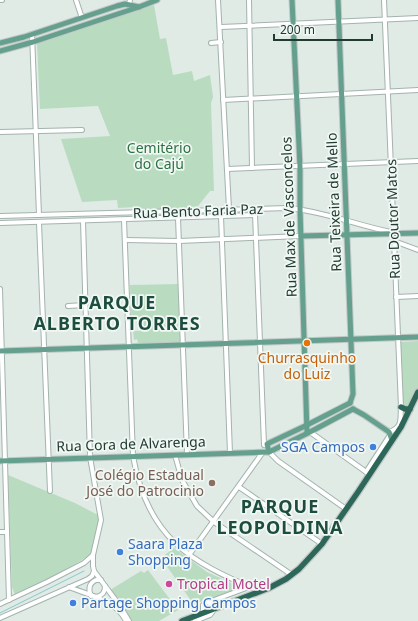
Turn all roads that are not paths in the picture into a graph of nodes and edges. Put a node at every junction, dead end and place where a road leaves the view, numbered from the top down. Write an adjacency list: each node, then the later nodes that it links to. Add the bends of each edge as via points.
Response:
1 (76, 0): 13 (street)
2 (155, 0): 10 (main road)
3 (218, 0): 20 (street)
4 (249, 0): 19 (street)
5 (292, 0): 18 (main road, Rua Max de Vasconcelos)
6 (338, 0): 17 (main road, Rua Teixeira de Mello)
7 (384, 0): 16 (street, Rua Doutor Matos)
8 (116, 3): 9 (main road); 11 (main road)
9 (128, 3): 10 (main road); 12 (main road)
10 (138, 7): 12 (main road)
11 (107, 9): 13 (main road); 15 (main road, via 99,14)
12 (117, 14): 15 (main road)
13 (82, 18): 21 (main road)
14 (418, 18): 16 (street)
15 (99, 19): 22 (main road)
16 (385, 20): 17 (street); 28 (street, Rua Doutor Matos)
17 (339, 21): 18 (street); 29 (main road, Rua Teixeira de Mello)
18 (293, 23): 19 (street); 30 (main road, Rua Max de Vasconcelos)
19 (250, 25): 20 (street); 31 (street)
20 (221, 27): 23 (street)
21 (32, 34): 22 (street); 24 (main road)
22 (33, 42): 26 (main road); 34 (street)
23 (221, 42): 25 (street); 32 (street)
24 (0, 43)
25 (211, 43)
26 (0, 51)
27 (418, 90): 28 (street)
28 (388, 91): 29 (street); 37 (street, Rua Doutor Matos)
29 (342, 94): 30 (street); 38 (main road, Rua Teixeira de Mello)
30 (297, 97): 31 (street); 39 (main road, Rua Max de Vasconcelos)
31 (251, 98): 32 (street); 40 (street)
32 (224, 100): 41 (street)
33 (82, 130): 34 (street)
34 (36, 131): 35 (street); 45 (street)
35 (0, 132)
36 (418, 161): 37 (street)
37 (390, 162): 38 (street); 55 (street, Rua Doutor Matos)
38 (344, 165): 39 (street); 52 (main road, Rua Teixeira de Mello)
39 (300, 166): 40 (street); 43 (main road, Rua Max de Vasconcelos)
40 (252, 168): 41 (street)
41 (226, 169): 44 (street)
42 (255, 209): 43 (street, Rua Bento Faria Paz); 44 (street, Rua Bento Faria Paz); 46 (street)
43 (300, 209): 52 (street, Rua Bento Faria Paz); 58 (main road, Rua Max de Vasconcelos)
44 (229, 210): 45 (street, Rua Bento Faria Paz)
45 (39, 215): 47 (street, Rua Bento Faria Paz)
46 (255, 215): 48 (street, Rua Bento Faria Paz); 59 (street)
47 (0, 216)
48 (221, 216): 49 (street, Rua Bento Faria Paz); 60 (street)
49 (178, 218): 50 (street, Rua Bento Faria Paz); 62 (street)
50 (124, 220): 51 (street, Rua Bento Faria Paz); 61 (street)
51 (83, 221): 54 (street, Rua Bento Faria Paz); 68 (street)
52 (346, 221): 55 (street, Rua Bento Faria Paz); 57 (main road, Rua Teixeira de Mello)
53 (0, 223): 54 (street, Rua Bento Faria Paz)
54 (39, 223): 79 (street)
55 (394, 233): 56 (main road); 57 (main road); 63 (street, Rua Doutor Matos)
56 (418, 233)
57 (347, 234): 58 (main road); 72 (main road, Rua Teixeira de Mello)
58 (301, 236): 59 (street); 73 (main road, Rua Max de Vasconcelos)
59 (255, 237): 60 (street); 74 (street)
60 (221, 239): 62 (street); 75 (street)
61 (125, 240): 62 (street); 77 (street)
62 (179, 241): 76 (street)
63 (394, 241): 64 (street); 67 (street, Rua Doutor Matos)
64 (418, 250)
65 (0, 289): 80 (street)
66 (418, 296): 67 (street)
67 (396, 297): 71 (street, Rua Doutor Matos)
68 (85, 305): 69 (street); 78 (street)
69 (68, 306)
70 (418, 337): 71 (main road)
71 (398, 338): 72 (main road); 84 (street, Rua Doutor Matos)
72 (351, 339): 73 (main road); 83 (main road, Rua Teixeira de Mello, via 353,394)
73 (305, 340): 74 (main road); 87 (main road, Rua Max de Vasconcelos)
74 (260, 342): 75 (main road); 90 (street)
75 (225, 343): 76 (main road); 92 (street)
76 (183, 344): 77 (main road); 94 (street)
77 (128, 346): 78 (main road); 96 (street)
78 (86, 348): 79 (main road); 97 (street)
79 (44, 350): 80 (main road); 98 (street)
80 (1, 351): 81 (street)
81 (1, 376): 99 (street)
82 (418, 392): 86 (highway)
83 (350, 403): 85 (main road); 87 (main road)
84 (401, 407): 86 (highway); 89 (street, Rua Doutor Matos, via 399,425)
85 (353, 409): 88 (main road, Rua Cora de Alvarenga); 89 (main road)
86 (410, 409): 89 (highway)
87 (308, 425): 88 (main road, Rua Max de Vasconcelos); 90 (main road)
88 (309, 433): 91 (main road, Rua Cora de Alvarenga); 100 (street)
89 (390, 436): 100 (highway)
90 (265, 445): 91 (main road); 93 (street)
91 (266, 452): 93 (main road, Rua Cora de Alvarenga); 101 (street); 103 (street)
92 (230, 453): 93 (main road, Rua Cora de Alvarenga); 94 (main road, Rua Cora de Alvarenga)
93 (256, 453)
94 (187, 454): 95 (main road, Rua Cora de Alvarenga)
95 (175, 455): 96 (main road, Rua Cora de Alvarenga); 104 (street, via 187,490 197,506)
96 (133, 456): 97 (main road, Rua Cora de Alvarenga); 109 (street, via 142,494 151,514 163,531)
97 (90, 457): 98 (main road, Rua Cora de Alvarenga); 108 (street, via 101,520)
98 (48, 459): 99 (main road, Rua Cora de Alvarenga); 102 (street)
99 (2, 461): 106 (street)
100 (367, 473): 103 (highway)
101 (239, 487): 104 (street); 107 (street)
102 (50, 491)
103 (346, 509): 107 (highway)
104 (214, 522): 109 (street); 112 (street)
105 (0, 532): 106 (street)
106 (7, 532): 119 (street)
107 (322, 544): 112 (highway)
108 (93, 555): 110 (street); 111 (street)
109 (189, 556): 116 (street)
110 (84, 563): 111 (street); 119 (street)
111 (94, 568): 113 (street); 115 (street, via 92,576)
112 (292, 575): 117 (highway)
113 (101, 580): 114 (street); 118 (street, via 90,584 89,590)
114 (105, 586): 118 (street, via 102,594); 125 (street, via 124,612)
115 (69, 587): 118 (street); 124 (street)
116 (249, 587): 117 (street); 120 (street)
117 (260, 592): 122 (highway)
118 (93, 596): 125 (street, via 114,605)
119 (9, 600): 121 (street)
120 (208, 602): 122 (street); 123 (street, via 203,605)
121 (0, 604)
122 (214, 608): 123 (highway); 127 (street, via 210,615)
123 (203, 612): 126 (highway)
124 (0, 618)
125 (127, 621)
126 (182, 621)
127 (195, 621)

